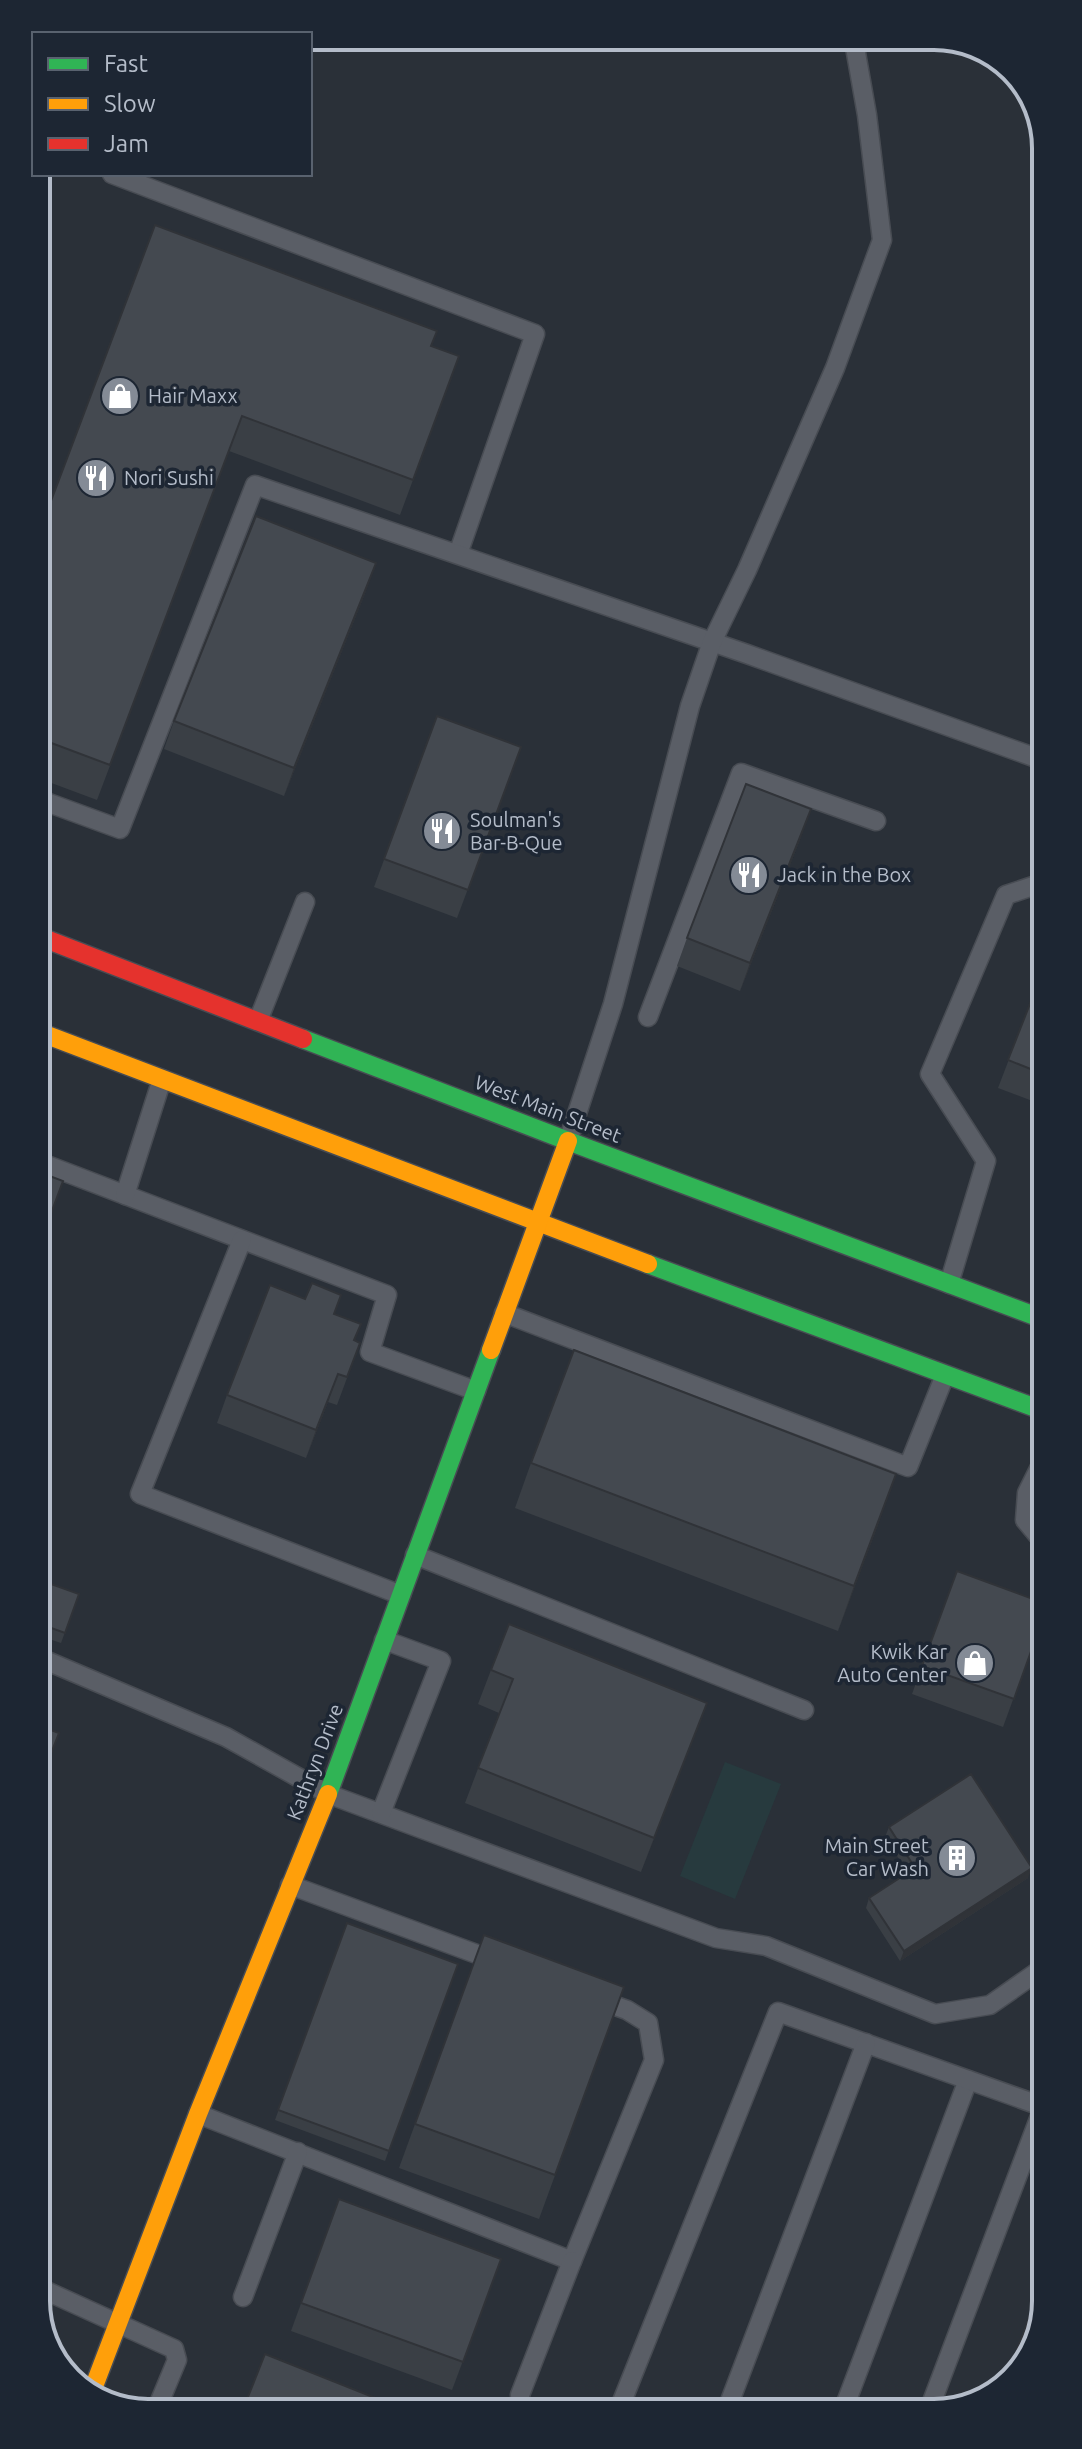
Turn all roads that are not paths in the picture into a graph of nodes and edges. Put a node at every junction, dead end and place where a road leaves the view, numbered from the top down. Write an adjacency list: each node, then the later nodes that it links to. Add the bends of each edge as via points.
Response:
1 (855, 50): 4 (lane, via 882,240 835,368)
2 (117, 176): 3 (lane, via 535,334)
3 (458, 554): 4 (lane); 6 (lane, via 255,485 120,829)
4 (712, 642): 5 (lane); 15 (lane, via 690,706 613,1004)
5 (1032, 756)
6 (50, 803)
7 (876, 821): 11 (lane, via 741,773)
8 (1032, 886): 20 (lane, via 1006,895 930,1074 986,1161)
9 (305, 902): 12 (lane)
10 (50, 941): 12 (main road, West Main Street)
11 (648, 1017)
12 (258, 1021): 15 (main road, West Main Street)
13 (50, 1036): 14 (main road)
14 (162, 1079): 17 (lane); 18 (main road)
15 (568, 1141): 18 (main road, Kathryn Drive); 20 (main road, West Main Street)
16 (50, 1166): 17 (lane)
17 (125, 1195): 19 (lane)
18 (538, 1223): 21 (main road, Kathryn Drive); 23 (main road)
19 (242, 1240): 24 (lane, via 387,1295 370,1352); 29 (lane, via 140,1494)
20 (949, 1284): 22 (main road, West Main Street)
21 (504, 1313): 23 (lane, via 908,1467); 24 (main road, Kathryn Drive)
22 (1032, 1315)
23 (945, 1375): 25 (main road)
24 (476, 1391): 28 (main road, Kathryn Drive)
25 (1032, 1407)
26 (1032, 1483): 27 (lane, via 1025,1520)
27 (1032, 1528)
28 (415, 1555): 29 (main road, Kathryn Drive); 32 (lane)
29 (401, 1595): 30 (main road, Kathryn Drive)
30 (384, 1640): 33 (main road, Kathryn Drive); 34 (lane, via 441,1661)
31 (50, 1662): 33 (lane, via 226,1737)
32 (804, 1710)
33 (328, 1794): 34 (lane); 35 (main road, Kathryn Drive)
34 (381, 1813): 37 (lane, via 716,1938 766,1946 935,2014 990,2005)
35 (290, 1885): 36 (lane); 42 (main road, Kathryn Drive)
36 (524, 1972)
37 (1032, 1976)
38 (583, 1994): 45 (lane, via 648,2023 654,2060)
39 (866, 2043): 40 (lane); 52 (lane, via 778,2012); 53 (lane)
40 (968, 2080): 41 (lane); 54 (lane)
41 (1032, 2101)
42 (198, 2114): 44 (lane); 48 (main road, Kathryn Drive)
43 (1032, 2139): 55 (lane)
44 (298, 2152): 45 (lane); 47 (lane)
45 (572, 2261): 50 (lane)
46 (50, 2292): 48 (lane)
47 (243, 2297)
48 (118, 2322): 49 (main road, Kathryn Drive); 51 (lane, via 174,2349 177,2360)
49 (95, 2383)
50 (520, 2395)
51 (161, 2399)
52 (623, 2399)
53 (731, 2399)
54 (847, 2399)
55 (933, 2399)

